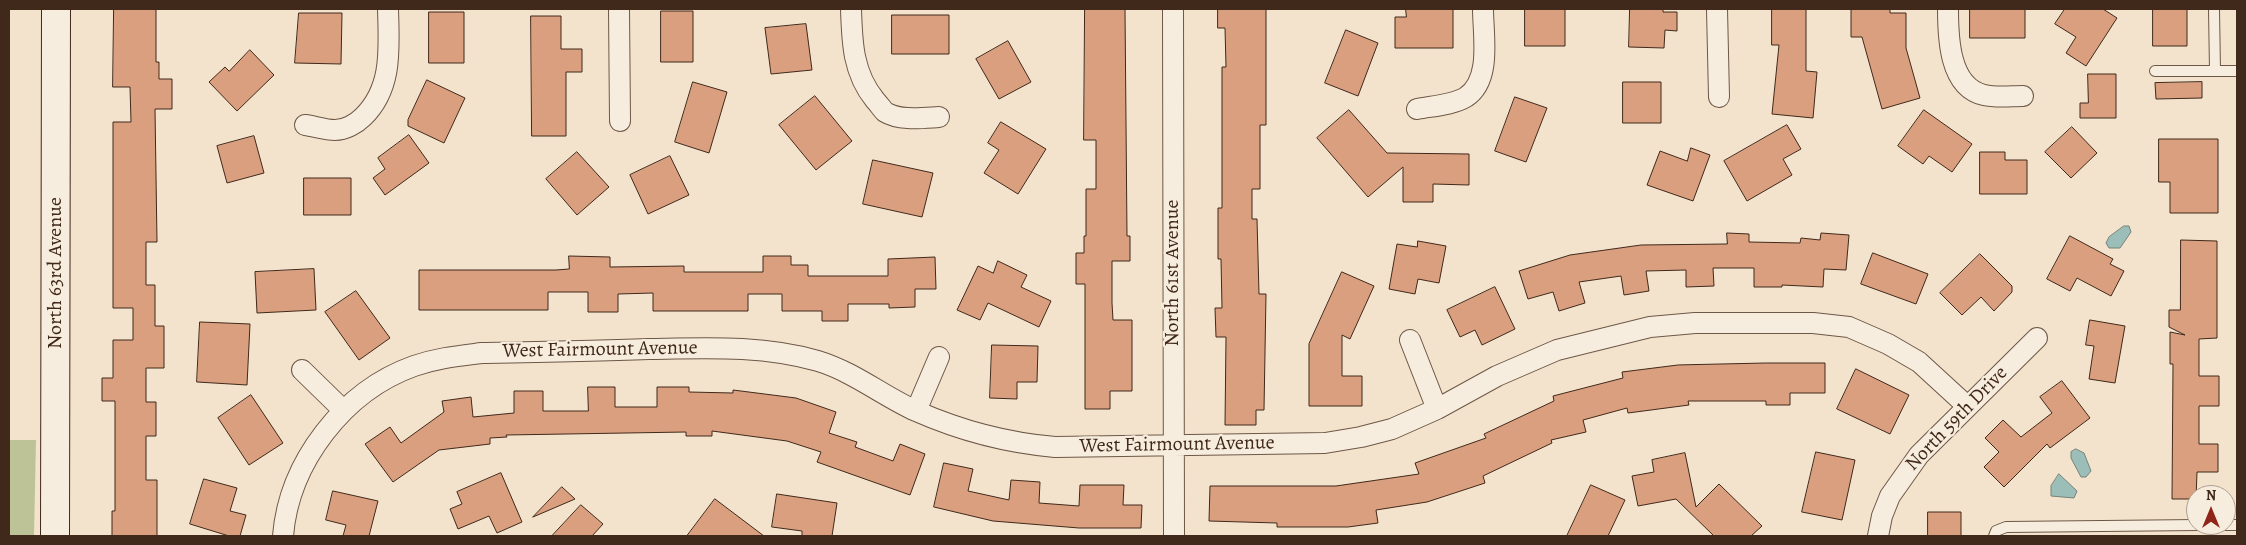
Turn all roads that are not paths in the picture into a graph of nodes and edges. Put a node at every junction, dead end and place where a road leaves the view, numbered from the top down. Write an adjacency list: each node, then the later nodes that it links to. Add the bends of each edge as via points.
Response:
1 (56, 9): 29 (street, North 63rd Avenue)
2 (388, 9): 18 (street, via 386,82 373,107 356,123 336,130)
3 (619, 9): 17 (street)
4 (852, 9): 16 (street, via 852,44 856,67 865,88 885,112 910,118)
5 (1173, 9): 27 (street, North 61st Avenue)
6 (1483, 9): 15 (street, via 1484,64 1477,86 1466,97)
7 (1716, 9): 14 (street)
8 (1948, 9): 13 (street, via 1952,60 1960,77 1984,95)
9 (2214, 9): 10 (lane)
10 (2215, 70): 11 (lane); 12 (lane)
11 (2155, 71)
12 (2237, 71)
13 (2023, 96)
14 (1719, 97)
15 (1417, 109)
16 (939, 117)
17 (620, 121)
18 (305, 125)
19 (2037, 338): 23 (street, North 59th Drive)
20 (1410, 340): 24 (street)
21 (939, 357): 26 (street)
22 (302, 370): 25 (street)
23 (1967, 406): 24 (street, West Fairmount Avenue, via 1919,362 1848,327 1814,322 1748,321 1650,327 1557,350 1497,376); 32 (street, North 59th Drive, via 1902,477 1887,503)
24 (1437, 409): 27 (street, West Fairmount Avenue, via 1392,429 1325,443)
25 (343, 410): 26 (street, West Fairmount Avenue, via 383,382 412,367 443,357 482,353 721,348 819,361 850,374); 30 (street, West Fairmount Avenue, via 320,437 304,464 291,495)
26 (916, 411): 27 (street, West Fairmount Avenue, via 1026,445)
27 (1173, 446): 31 (street, North 61st Avenue)
28 (2186, 525): 33 (lane, via 2006,527 1996,530)
29 (55, 536)
30 (283, 536)
31 (1174, 536)
32 (1878, 536)
33 (1994, 536)

